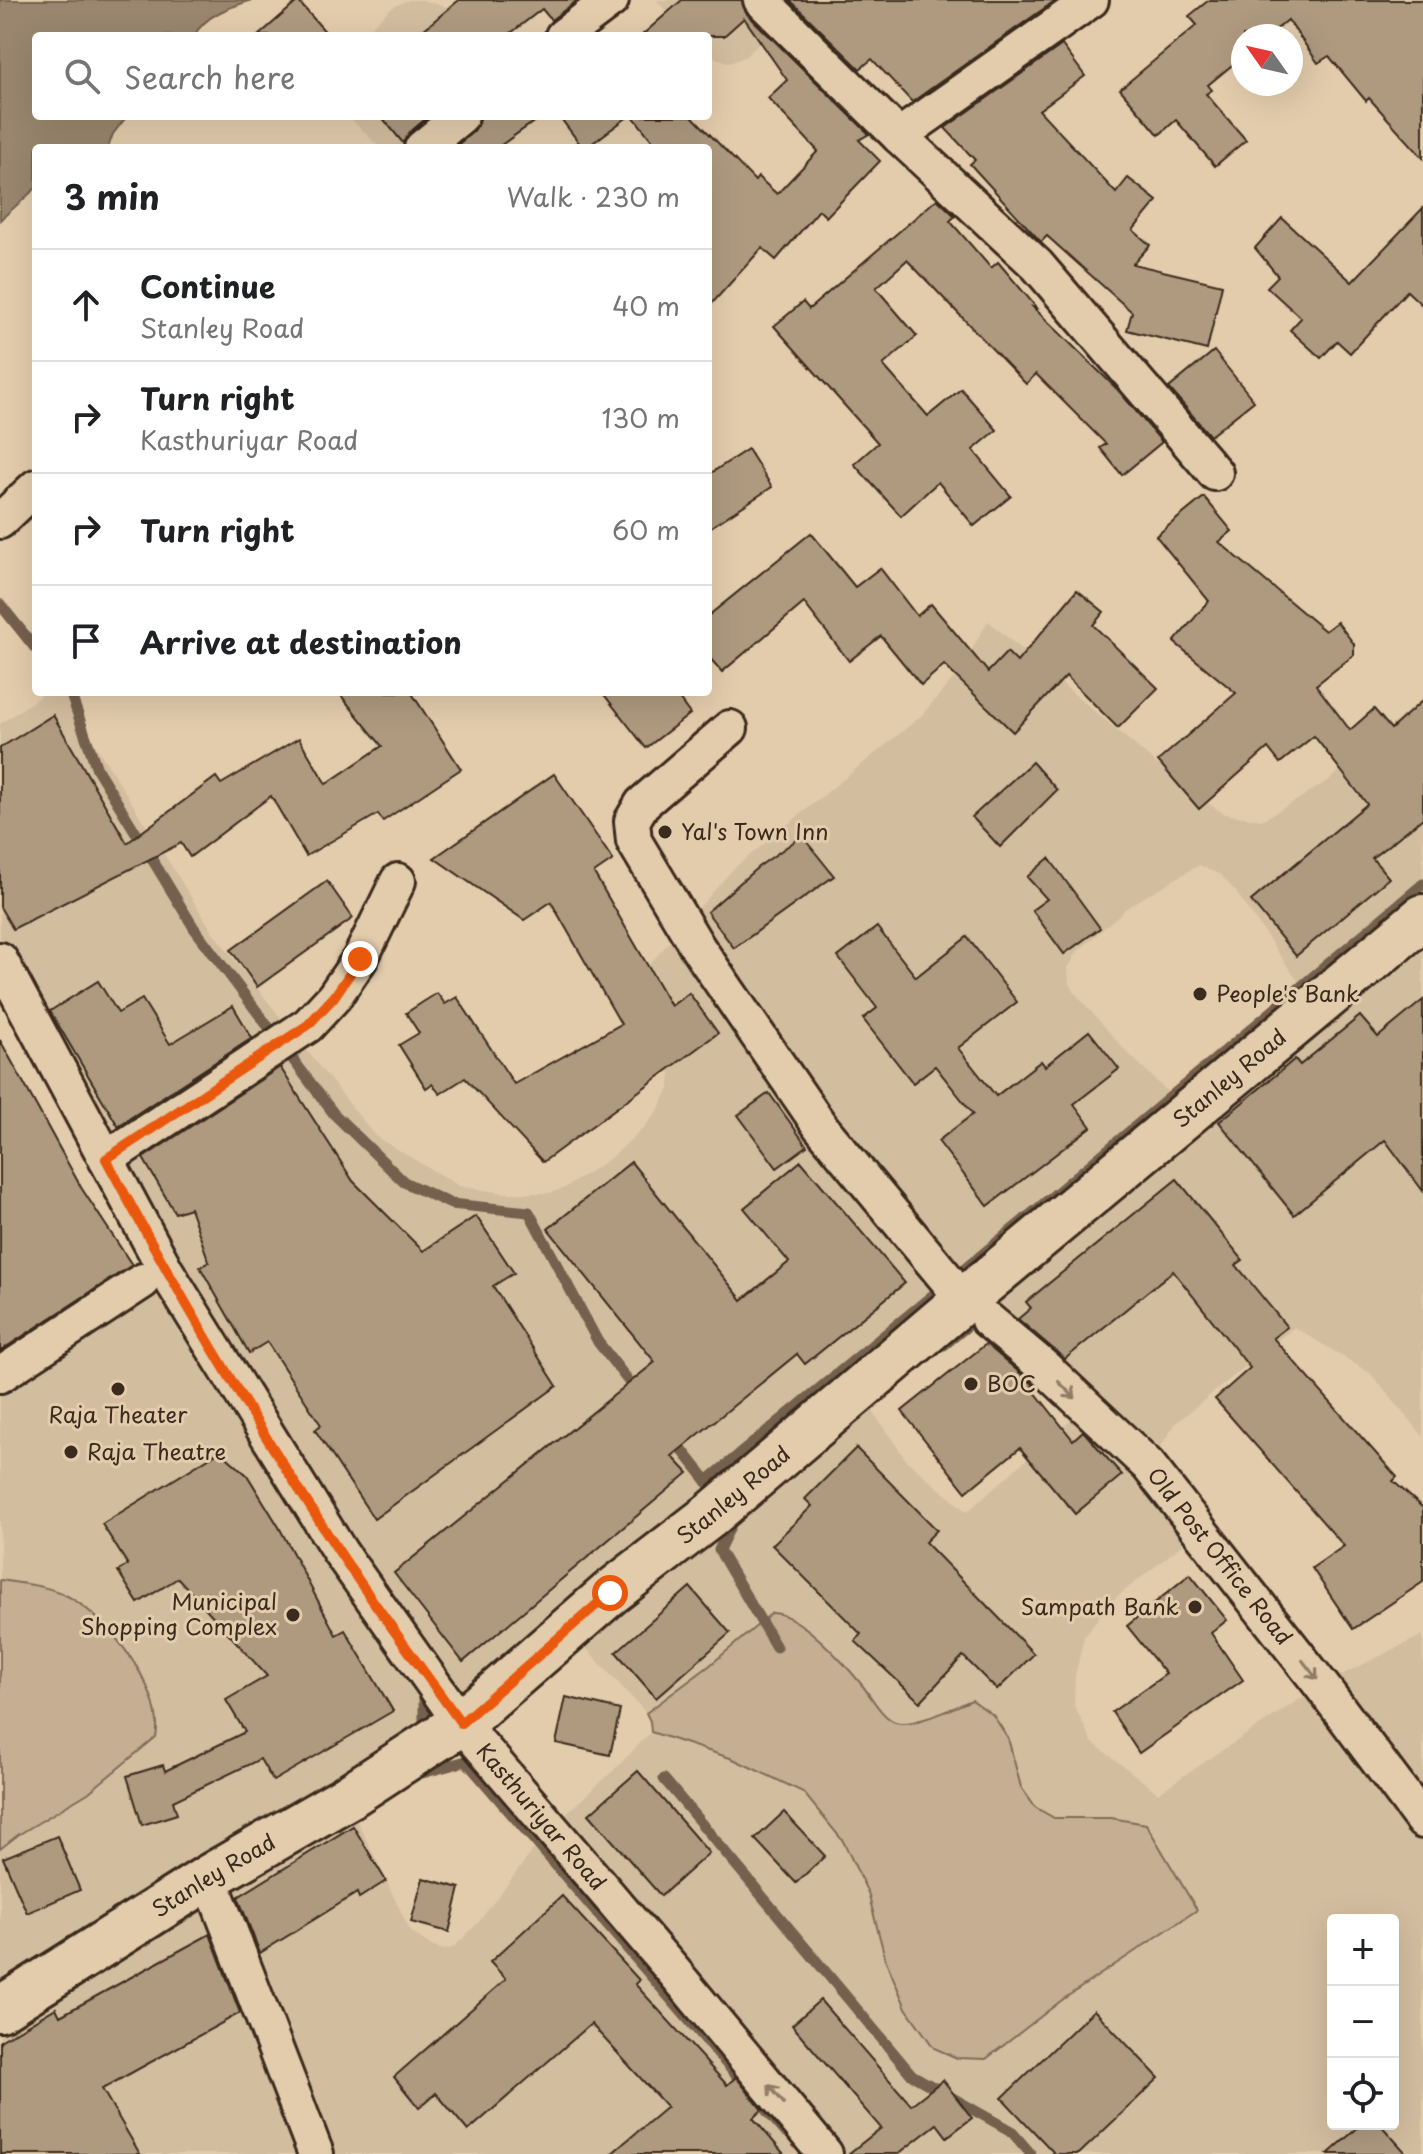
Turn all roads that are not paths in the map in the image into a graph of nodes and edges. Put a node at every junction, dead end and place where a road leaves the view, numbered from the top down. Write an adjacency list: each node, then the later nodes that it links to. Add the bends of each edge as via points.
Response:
1 (611, 0): 4 (street)
2 (761, 0): 6 (street)
3 (1091, 0): 6 (street)
4 (568, 32)
5 (456, 120): 7 (street)
6 (899, 136): 8 (street, via 1037,265)
7 (427, 144)
8 (1215, 473)
9 (32, 491): 10 (street)
10 (0, 521)
11 (730, 728): 17 (street, Old Post Office Road, via 642,804 632,821 634,841 698,948 820,1126)
12 (398, 881): 15 (street, via 360,959 308,1025)
13 (1423, 917): 17 (main road, Stanley Road)
14 (0, 960): 15 (street, Kasthuriyar Road)
15 (106, 1159): 19 (street, Kasthuriyar Road, via 253,1415 340,1552)
16 (143, 1281): 18 (street)
17 (976, 1310): 19 (main road, Stanley Road, via 610,1593); 20 (street, Old Post Office Road, one-way to 20, via 1148,1465)
18 (0, 1375)
19 (461, 1723): 21 (main road, Stanley Road, via 346,1798); 24 (street, Kasthuriyar Road, one-way to 19)
20 (1423, 1821)
21 (209, 1877): 22 (main road, Stanley Road); 23 (street)
22 (0, 2009)
23 (316, 2154)
24 (825, 2154)

